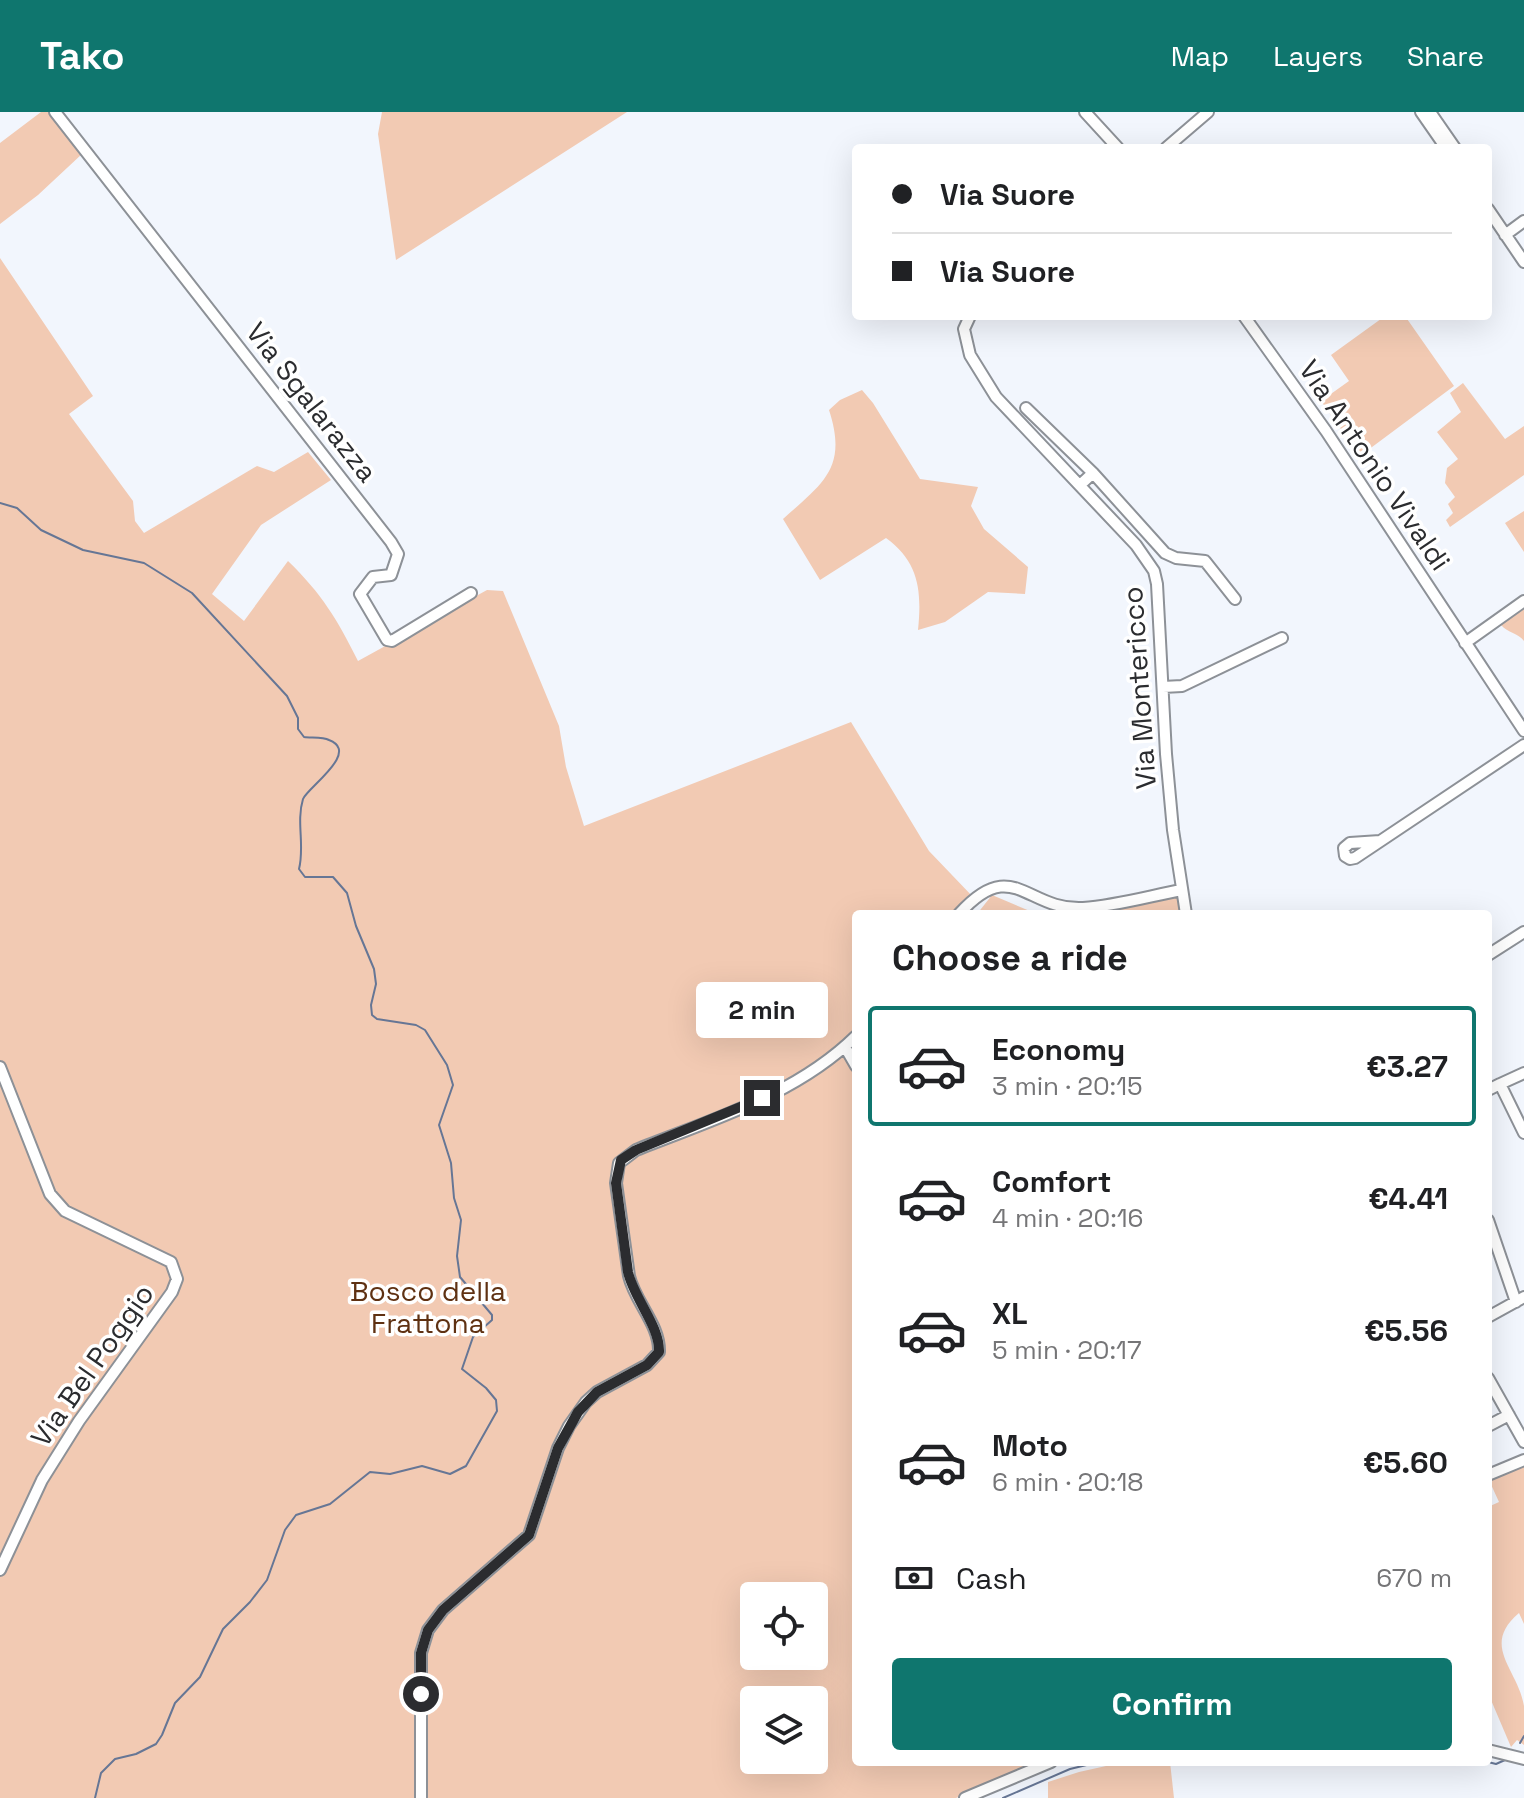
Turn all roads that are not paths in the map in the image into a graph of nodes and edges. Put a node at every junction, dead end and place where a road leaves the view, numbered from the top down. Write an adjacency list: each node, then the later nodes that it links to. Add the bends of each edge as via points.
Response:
1 (55, 112): 22 (street, Via Sgalarazza, via 391,542 398,554 391,575 373,577 360,594 387,640)
2 (1085, 112): 7 (street)
3 (1208, 112): 8 (street)
4 (1421, 112): 6 (street)
5 (1430, 112): 6 (street)
6 (1436, 126): 9 (street); 10 (street)
7 (1114, 144)
8 (1171, 144)
9 (1444, 144)
10 (1452, 144)
11 (1492, 204): 14 (street)
12 (1492, 214): 14 (street)
13 (1524, 221): 14 (street)
14 (1508, 233): 15 (street); 16 (street)
15 (1524, 250)
16 (1524, 262)
17 (968, 320): 21 (street, Via Montericco, via 964,329 970,355 996,397)
18 (1247, 320): 26 (street, Via Antonio Vivaldi)
19 (1026, 408): 20 (street, Via Montericco)
20 (1093, 473): 21 (street); 23 (street, Via Montericco, via 1165,553 1205,561)
21 (1080, 485): 27 (street, Via Montericco, via 1154,571)
22 (471, 593)
23 (1235, 599)
24 (1524, 601): 26 (street)
25 (1282, 638): 27 (street, via 1182,686)
26 (1465, 643): 28 (street, Via Antonio Vivaldi)
27 (1163, 687): 31 (street, Via Montericco)
28 (1524, 731)
29 (1524, 745): 30 (street)
30 (1380, 841)
31 (1182, 890): 32 (street, via 1082,908 995,886); 33 (street, Via Montericco)
32 (963, 910)
33 (1185, 910)
34 (1524, 932): 35 (street)
35 (1492, 952)
36 (852, 1040): 37 (street)
37 (845, 1047): 38 (street); 57 (street, via 798,1082 621,1160 616,1183 628,1272 659,1339 659,1352 586,1402 558,1448 529,1535 443,1610 428,1630 421,1653)
38 (852, 1059)
39 (0, 1067): 53 (street, Via Bel Poggio, via 50,1194 65,1211 171,1262 177,1279 42,1480)
40 (1524, 1073): 41 (street)
41 (1500, 1084): 42 (street); 43 (street)
42 (1492, 1088)
43 (1524, 1133)
44 (1492, 1230): 45 (street)
45 (1520, 1300): 46 (street)
46 (1492, 1315)
47 (1492, 1385): 48 (street)
48 (1509, 1415): 49 (street); 50 (street)
49 (1492, 1424)
50 (1524, 1442)
51 (1524, 1462): 52 (street)
52 (1492, 1474)
53 (0, 1570)
54 (1492, 1751): 55 (street)
55 (1524, 1759)
56 (1041, 1766): 58 (street)
57 (421, 1798)
58 (965, 1798)

